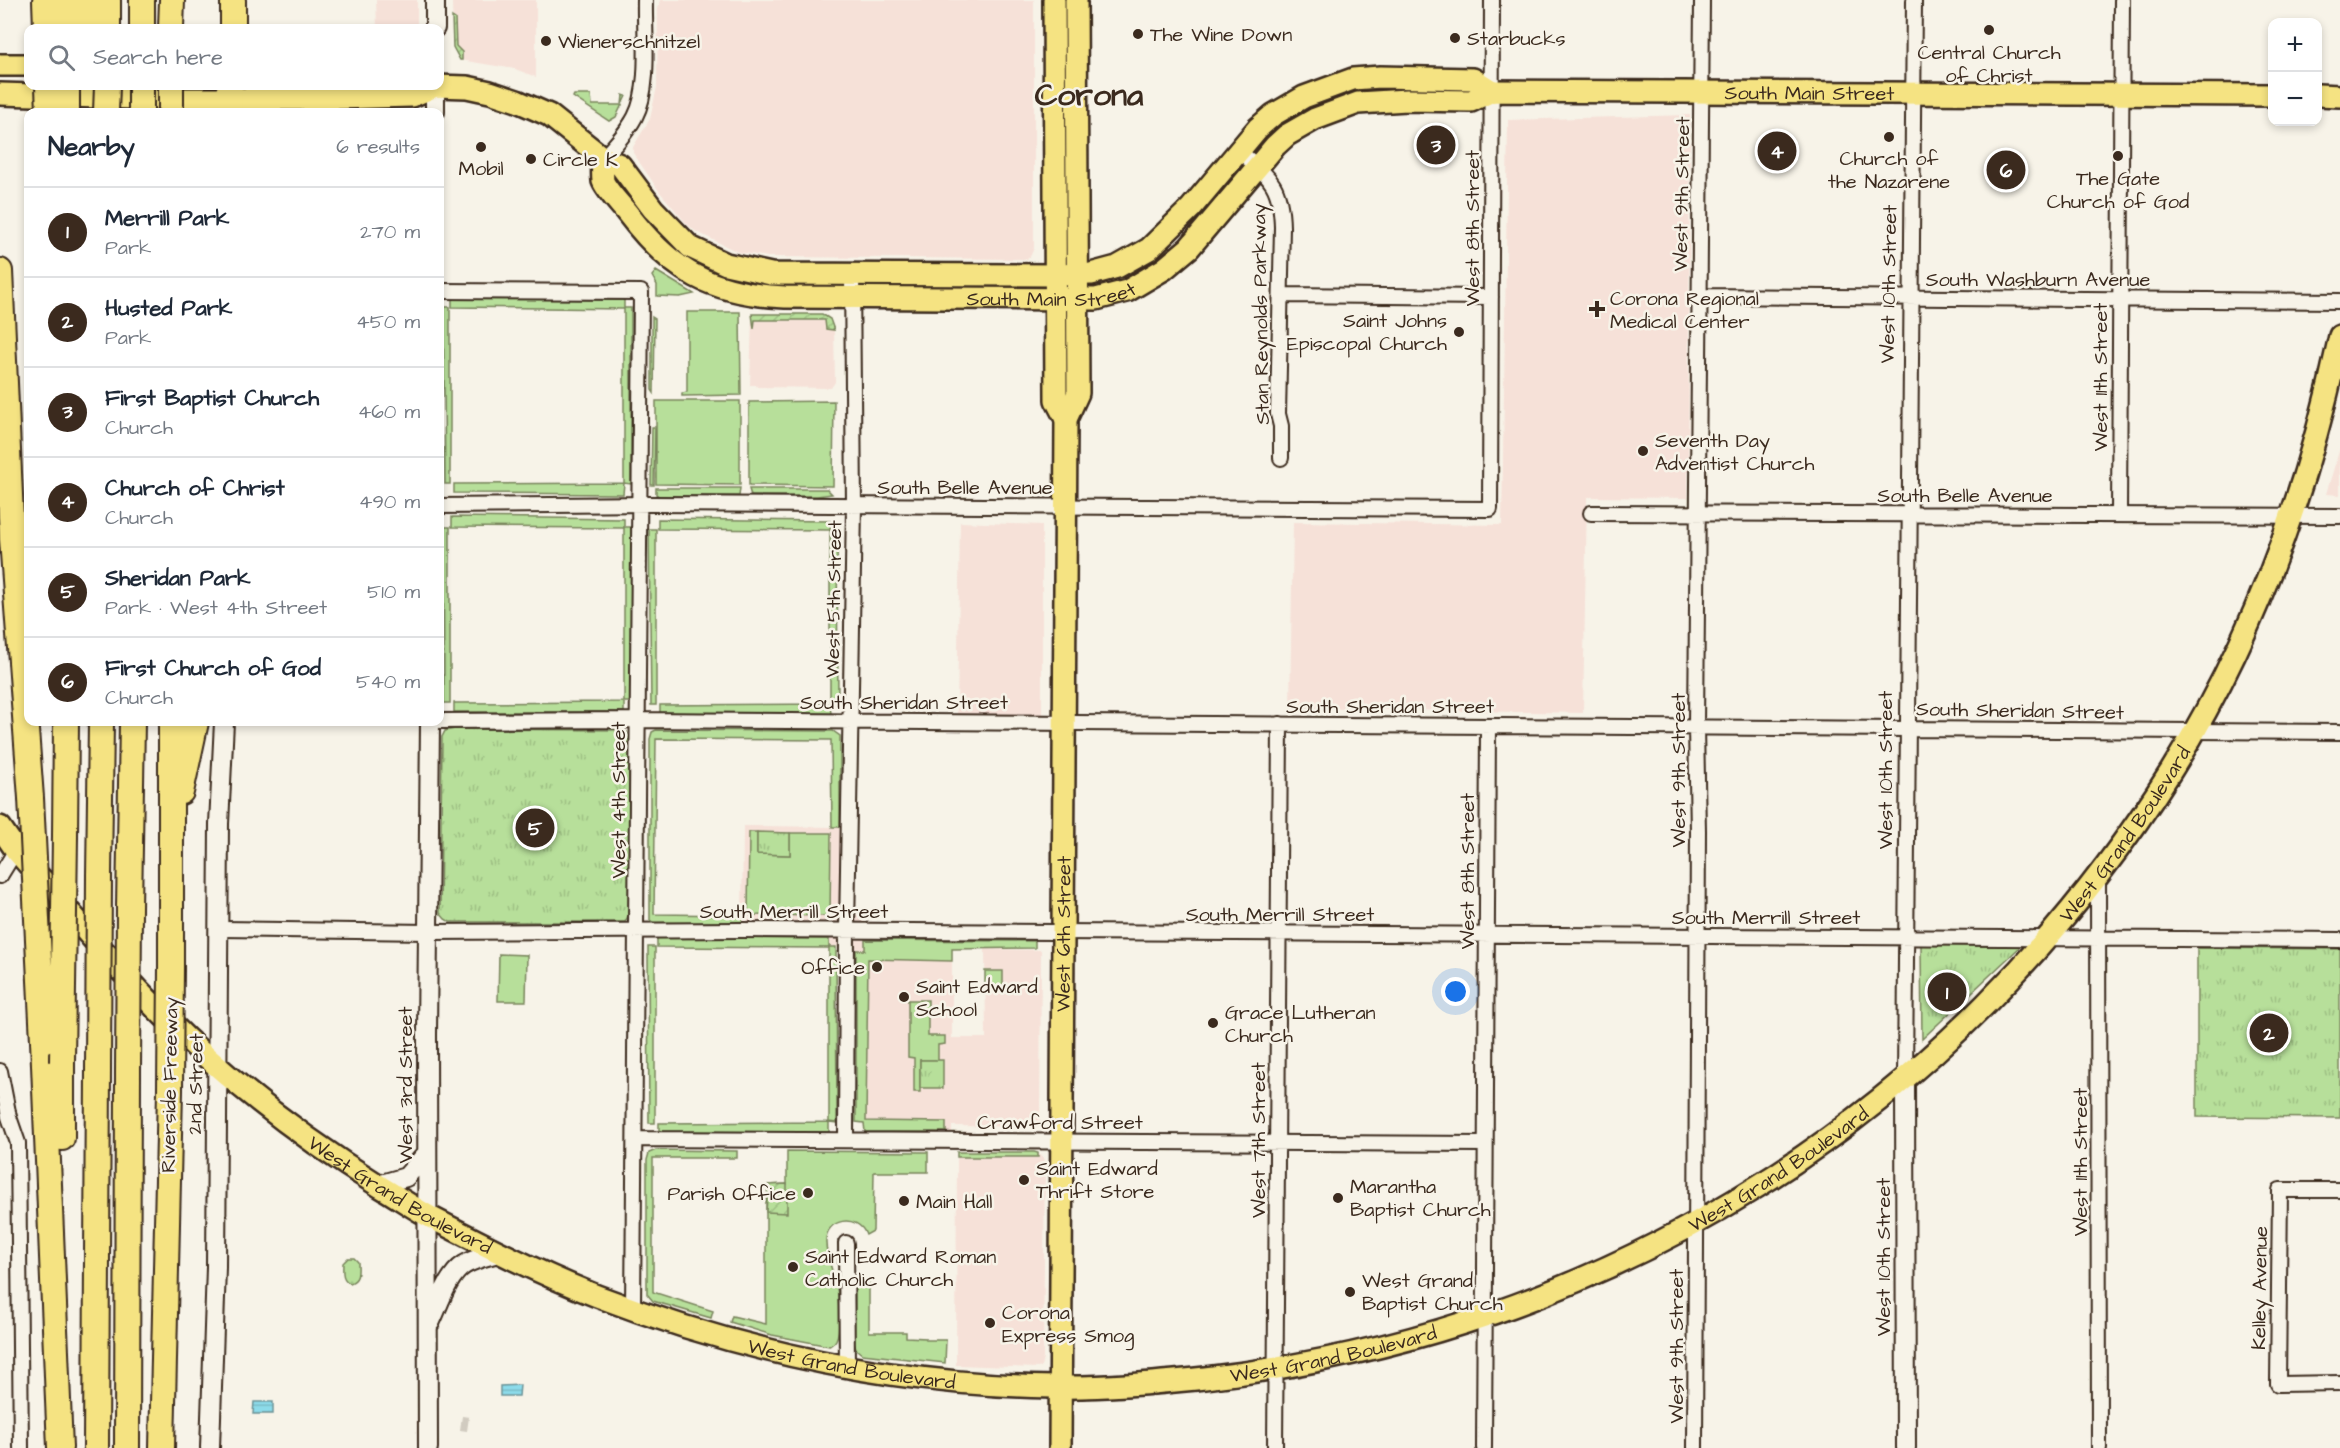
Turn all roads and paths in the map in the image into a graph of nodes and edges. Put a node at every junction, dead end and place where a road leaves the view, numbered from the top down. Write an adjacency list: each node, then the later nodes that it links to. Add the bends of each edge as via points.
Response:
1 (45, 0): 14 (highway)
2 (142, 0): 17 (highway)
3 (172, 0): 18 (highway)
4 (233, 0): 19 (highway)
5 (435, 0): 20 (street)
6 (645, 0): 48 (street, via 640,103 627,130)
7 (1054, 0): 52 (main road, West 6th Street)
8 (1076, 0): 53 (main road, West 6th Street)
9 (1492, 0): 31 (street, West 8th Street)
10 (1702, 0): 32 (street, West 9th Street)
11 (1914, 0): 33 (street, West 10th Street)
12 (2122, 0): 35 (street, West 11th Street)
13 (95, 6): 15 (highway); 16 (highway)
14 (46, 24)
15 (72, 24)
16 (91, 24)
17 (142, 24)
18 (171, 24)
19 (233, 24)
20 (435, 24)
21 (0, 65): 22 (main road)
22 (24, 65)
23 (444, 86): 48 (main road, South Main Street, via 490,92 535,108)
24 (48, 90): 41 (highway, bridge)
25 (67, 90): 42 (highway, bridge)
26 (90, 90): 43 (highway)
27 (141, 90): 44 (highway, bridge)
28 (171, 90): 45 (highway, bridge)
29 (426, 90): 40 (main road, South Main Street, via 412,96)
30 (435, 90): 46 (street)
31 (1492, 91): 32 (main road, South Main Street); 47 (main road, South Main Street, via 1473,79 1353,79 1304,97 1273,115); 49 (main road, South Main Street, via 1471,101 1358,103 1315,119 1287,135); 58 (street, West 8th Street)
32 (1702, 92): 33 (main road, South Main Street); 56 (street, West 9th Street)
33 (1914, 93): 35 (main road, South Main Street); 59 (street, West 10th Street)
34 (0, 94): 39 (main road, South Main Street)
35 (2122, 94): 36 (main road, South Main Street); 61 (street, West 11th Street)
36 (2268, 95)
37 (2322, 95): 38 (main road)
38 (2340, 96)
39 (111, 99): 40 (main road, South Main Street)
40 (229, 99)
41 (49, 108)
42 (67, 108)
43 (90, 108)
44 (141, 108)
45 (171, 108)
46 (435, 108)
47 (1238, 150): 49 (street, Stan Reynolds Parkway); 53 (main road, South Main Street, via 1191,208 1149,249 1117,267)
48 (603, 158): 51 (main road, South Main Street, via 620,165 653,209 690,247 715,259 763,273); 57 (main road, South Main Street, via 603,182 645,237 667,258 695,276 748,294)
49 (1257, 166): 55 (street, Stan Reynolds Parkway, via 1274,183 1281,204); 60 (main road, South Main Street, via 1189,248 1164,269 1127,291)
50 (0, 271): 78 (highway, bridge)
51 (852, 274): 52 (main road, South Main Street); 57 (street, West 5th Street)
52 (1054, 275): 53 (main road, South Main Street); 62 (main road, West 6th Street)
53 (1076, 275): 60 (main road, West 6th Street)
54 (444, 291): 67 (street, West 4th Street, via 641,292)
55 (1281, 295): 58 (street); 66 (street, Stan Reynolds Parkway)
56 (1699, 296): 59 (street, South Washburn Avenue); 73 (street, West 9th Street)
57 (852, 297): 62 (main road, South Main Street); 69 (street, West 5th Street)
58 (1491, 297): 71 (street, West 8th Street)
59 (1910, 297): 61 (street, South Washburn Avenue); 74 (street, West 10th Street)
60 (1077, 299): 62 (main road, South Main Street); 65 (main road, West 6th Street, via 1078,393)
61 (2120, 299): 63 (street, South Washburn Avenue); 75 (street, West 11th Street)
62 (1055, 300): 65 (main road, West 6th Street, via 1056,400)
63 (2340, 301)
64 (2340, 336): 76 (main road, West Grand Boulevard)
65 (1066, 419): 70 (main road, West 6th Street)
66 (1281, 458)
67 (640, 504): 68 (street, South Belle Avenue); 69 (street, South Belle Avenue); 79 (street, West 4th Street)
68 (444, 506)
69 (854, 506): 70 (street, South Belle Avenue); 81 (street, West 5th Street)
70 (1065, 507): 71 (street, South Belle Avenue); 82 (main road, West 6th Street)
71 (1490, 509)
72 (1591, 513): 73 (street, South Belle Avenue)
73 (1698, 513): 74 (street, South Belle Avenue); 93 (street, West 9th Street)
74 (1909, 514): 75 (street, South Belle Avenue); 94 (street, West 10th Street)
75 (2119, 515): 76 (street, South Belle Avenue)
76 (2292, 516): 77 (street, South Belle Avenue); 95 (main road, West Grand Boulevard, via 2246,631)
77 (2340, 516)
78 (24, 703)
79 (638, 720): 80 (street, South Sheridan Street); 81 (street, South Sheridan Street); 103 (street, West 4th Street)
80 (444, 721)
81 (850, 722): 82 (street, South Sheridan Street); 104 (street, West 5th Street)
82 (1065, 723): 83 (street, South Sheridan Street); 106 (main road, West 6th Street)
83 (1280, 724): 92 (street, South Sheridan Street); 107 (street, West 7th Street)
84 (26, 726): 138 (highway, bridge)
85 (66, 726): 138 (highway, bridge)
86 (101, 726): 139 (highway, bridge)
87 (132, 726): 140 (highway, bridge)
88 (171, 726): 98 (highway, Riverside Freeway)
89 (195, 726): 98 (highway)
90 (224, 726): 102 (street, 2nd Street)
91 (430, 726): 105 (street, West 3rd Street)
92 (1488, 726): 93 (street, South Sheridan Street); 108 (street, West 8th Street)
93 (1696, 727): 94 (street, South Sheridan Street); 109 (street, West 9th Street)
94 (1908, 728): 95 (street, South Sheridan Street); 110 (street, West 10th Street)
95 (2194, 731): 96 (street, South Sheridan Street); 100 (main road, West Grand Boulevard, via 2143,814)
96 (2340, 732)
97 (0, 827): 99 (main road, West Grand Boulevard)
98 (171, 836): 141 (highway, Riverside Freeway, bridge)
99 (16, 850): 101 (street); 114 (main road, West Grand Boulevard, via 147,999)
100 (2098, 875): 111 (main road, West Grand Boulevard); 112 (street, West 11th Street)
101 (0, 876)
102 (220, 929): 105 (street, South Merrill Street); 114 (street, 2nd Street)
103 (636, 930): 104 (street, South Merrill Street); 105 (street, South Merrill Street); 118 (street, West 4th Street)
104 (847, 930): 106 (street, South Merrill Street); 119 (street, West 5th Street)
105 (428, 932): 123 (street, West 3rd Street)
106 (1064, 932): 107 (street, South Merrill Street); 120 (main road, West 6th Street)
107 (1278, 933): 108 (street, South Merrill Street); 121 (street, West 7th Street)
108 (1486, 934): 109 (street, South Merrill Street); 122 (street, West 8th Street)
109 (1698, 936): 110 (street, South Merrill Street); 127 (street, West 9th Street)
110 (1906, 937): 111 (street, South Merrill Street); 116 (street, West 10th Street)
111 (2046, 939): 112 (street, South Merrill Street); 116 (main road, West Grand Boulevard, via 1955,1035)
112 (2100, 939): 113 (street, South Merrill Street); 149 (street, West 11th Street)
113 (2340, 940)
114 (217, 1068): 124 (main road, West Grand Boulevard, via 312,1141); 142 (street, 2nd Street)
115 (0, 1071): 117 (street)
116 (1905, 1080): 127 (main road, West Grand Boulevard, via 1820,1146); 148 (street, West 10th Street)
117 (4, 1117): 137 (street, via 18,1143)
118 (635, 1139): 119 (street, Crawford Street); 130 (street, West 4th Street)
119 (846, 1140): 120 (street, Crawford Street)
120 (1063, 1142): 121 (street, Crawford Street); 136 (main road, West 6th Street)
121 (1277, 1143): 122 (street, Crawford Street); 134 (street, West 7th Street)
122 (1485, 1144): 131 (street, West 8th Street)
123 (427, 1153): 124 (street, via 406,1176); 126 (street, West 3rd Street)
124 (378, 1185): 126 (main road, West Grand Boulevard)
125 (2340, 1190): 135 (street, Kelley Avenue, via 2280,1190 2278,1384)
126 (427, 1216): 129 (main road, West Grand Boulevard); 132 (street, West 3rd Street)
127 (1696, 1223): 131 (main road, West Grand Boulevard, via 1590,1276); 147 (street, West 9th Street)
128 (846, 1243): 133 (street)
129 (501, 1252): 130 (main road, West Grand Boulevard, via 574,1287); 132 (street, via 459,1269)
130 (633, 1309): 133 (main road, West Grand Boulevard, via 740,1343)
131 (1485, 1317): 134 (main road, West Grand Boulevard, via 1375,1349); 146 (street, West 8th Street)
132 (428, 1327): 143 (street, West 3rd Street)
133 (847, 1366): 136 (main road, West Grand Boulevard, via 968,1383)
134 (1275, 1370): 136 (main road, West Grand Boulevard, via 1173,1382); 145 (street, West 7th Street)
135 (2340, 1383)
136 (1060, 1387): 144 (main road, West 6th Street)
137 (21, 1448)
138 (62, 1448)
139 (96, 1448)
140 (127, 1448)
141 (162, 1448)
142 (210, 1448)
143 (428, 1448)
144 (1060, 1448)
145 (1275, 1448)
146 (1484, 1448)
147 (1695, 1448)
148 (1905, 1448)
149 (2099, 1448)

